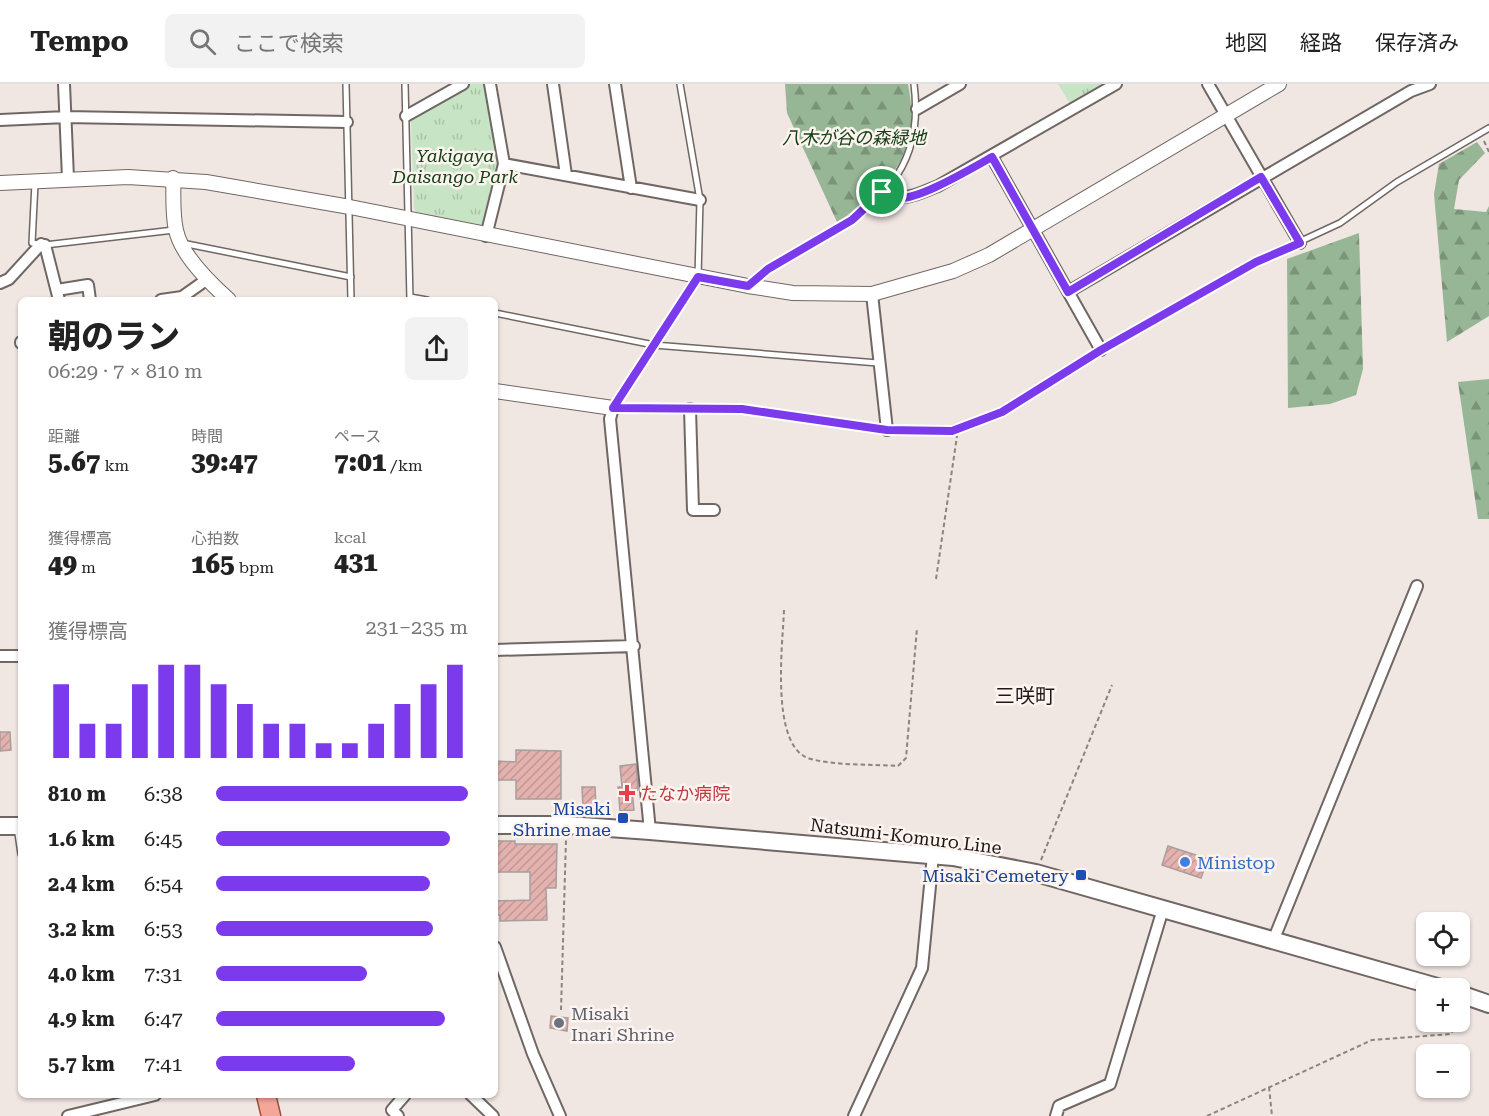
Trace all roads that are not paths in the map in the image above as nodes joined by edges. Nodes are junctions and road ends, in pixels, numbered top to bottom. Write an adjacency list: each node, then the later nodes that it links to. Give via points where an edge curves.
1 (64, 84): 18 (street)
2 (346, 84): 20 (lane)
3 (405, 84): 16 (lane)
4 (463, 84): 16 (street)
5 (490, 84): 23 (street)
6 (553, 84): 24 (street)
7 (615, 84): 30 (street)
8 (680, 84): 32 (lane)
9 (914, 84): 15 (lane)
10 (960, 84): 15 (street)
11 (1116, 84): 22 (street)
12 (1208, 84): 17 (street)
13 (1279, 84): 17 (street)
14 (1430, 84): 25 (street, via 1411,91)
15 (917, 109): 31 (lane, via 910,153 902,170)
16 (406, 116): 34 (lane)
17 (1226, 116): 25 (street); 35 (street)
18 (66, 117): 19 (street); 20 (street); 26 (street)
19 (0, 120)
20 (347, 122): 33 (lane)
21 (1489, 128): 38 (lane, via 1397,182 1340,223)
22 (992, 157): 31 (street, via 906,198); 35 (street)
23 (504, 164): 24 (street); 37 (street)
24 (566, 175): 30 (street)
25 (1261, 177): 38 (street); 45 (street)
26 (69, 178): 27 (street); 28 (street)
27 (172, 178): 33 (street); 36 (street)
28 (35, 181): 29 (street); 39 (lane, via 32,243)
29 (0, 183)
30 (631, 188): 32 (street)
31 (882, 192): 44 (lane, via 852,220 768,269)
32 (700, 200): 41 (lane)
33 (350, 207): 34 (street); 40 (lane)
34 (408, 219): 37 (street); 52 (lane)
35 (1032, 229): 45 (street); 46 (street, via 953,271)
36 (178, 236): 39 (lane); 40 (lane); 42 (street)
37 (486, 236): 41 (street)
38 (1300, 243): 55 (lane, via 1256,262)
39 (43, 244): 43 (street, via 9,279); 47 (street)
40 (351, 277): 51 (lane)
41 (698, 277): 44 (street); 54 (lane)
42 (206, 280): 49 (street); 50 (street)
43 (0, 283)
44 (748, 286): 46 (street, via 793,293)
45 (1068, 292): 55 (street)
46 (872, 294): 56 (street)
47 (58, 295): 48 (street, via 88,285)
48 (90, 297)
49 (182, 297)
50 (225, 297)
51 (351, 297)
52 (410, 297)
53 (498, 315): 54 (lane)
54 (654, 345): 56 (lane); 58 (lane)
55 (1101, 350): 60 (lane, via 1002,412 958,429)
56 (878, 363): 60 (street)
57 (498, 391): 58 (street)
58 (613, 408): 59 (lane); 63 (street, via 610,419)
59 (690, 409): 60 (lane, via 742,409); 61 (street, via 693,510)
60 (887, 430)
61 (714, 510)
62 (1417, 586): 73 (street)
63 (633, 646): 64 (street); 69 (street)
64 (498, 650)
65 (0, 656): 66 (street)
66 (18, 656)
67 (498, 825): 69 (main road, Natsumi-Komuro Line)
68 (13, 826): 70 (lane)
69 (650, 831): 71 (main road, Natsumi-Komuro Line)
70 (18, 844)
71 (933, 855): 72 (main road, Natsumi-Komuro Line, via 1036,873); 87 (street, via 922,968)
72 (1163, 909): 73 (main road, Natsumi-Komuro Line); 88 (street, via 1110,1084 1059,1106)
73 (1274, 941): 75 (main road, Natsumi-Komuro Line)
74 (498, 955): 86 (street)
75 (1416, 981)
76 (1470, 997): 77 (main road)
77 (1489, 1004)
78 (143, 1098): 82 (street)
79 (267, 1098): 83 (main road)
80 (402, 1098): 84 (street, via 392,1110)
81 (474, 1098): 85 (street)
82 (68, 1116)
83 (271, 1116)
84 (398, 1116)
85 (493, 1116)
86 (560, 1116)
87 (854, 1116)
88 (1056, 1116)

